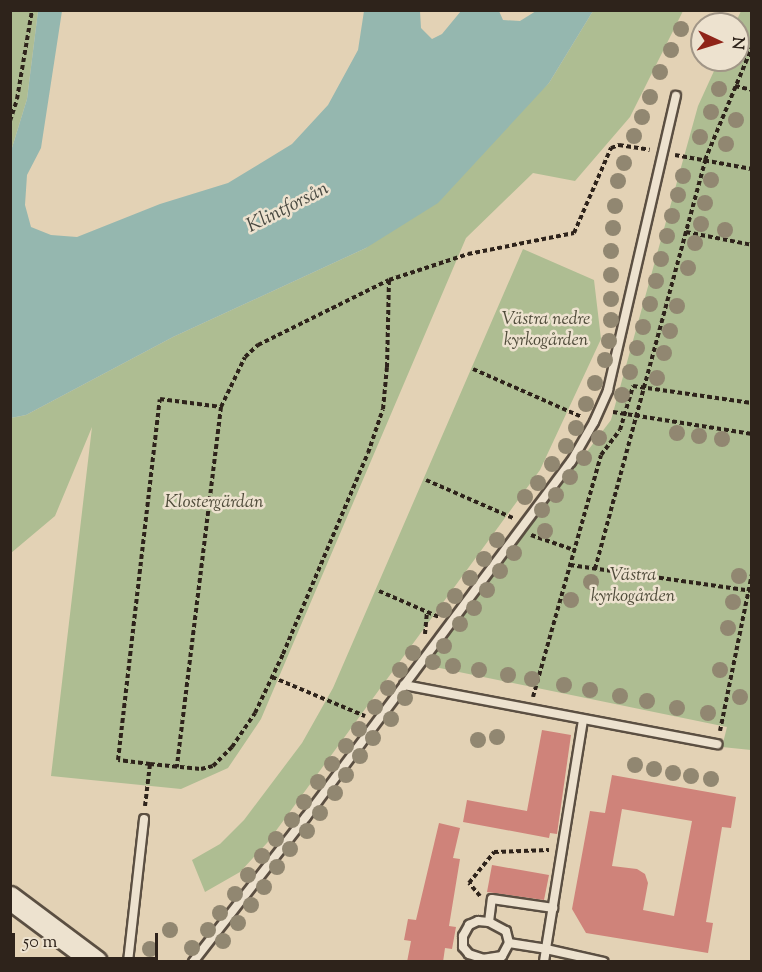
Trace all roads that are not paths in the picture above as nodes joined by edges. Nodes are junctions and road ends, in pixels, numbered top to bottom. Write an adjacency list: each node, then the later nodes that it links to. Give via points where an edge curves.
1 (676, 96): 2 (lane, via 601,410 571,462)
2 (404, 684): 3 (lane); 13 (lane)
3 (583, 720): 4 (lane); 7 (lane)
4 (717, 744)
5 (144, 819): 12 (lane)
6 (10, 898): 11 (street)
7 (553, 908): 8 (lane, via 492,899); 10 (lane)
8 (489, 922): 9 (lane, via 506,931); 9 (lane, via 469,925 463,936 463,947 469,954 493,960 502,956)
9 (509, 943): 10 (lane)
10 (546, 949): 14 (lane); 15 (lane)
11 (96, 962)
12 (128, 962)
13 (193, 962)
14 (544, 962)
15 (604, 962)

